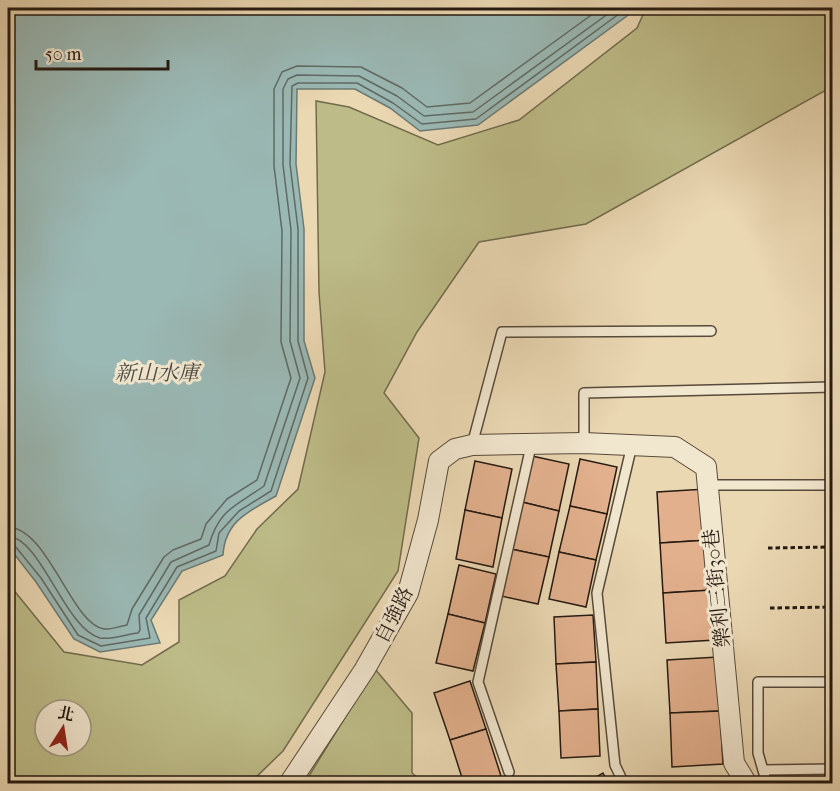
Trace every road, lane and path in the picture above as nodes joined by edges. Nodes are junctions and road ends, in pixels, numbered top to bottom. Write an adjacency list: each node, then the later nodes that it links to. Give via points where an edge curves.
1 (711, 331): 5 (lane, via 502,332)
2 (832, 387): 3 (lane, via 584,393)
3 (584, 443): 4 (street, 樂利三街30巷); 6 (street, 樂利三街30巷)
4 (633, 444): 7 (street, 樂利三街30巷, via 675,447 706,468); 18 (lane, via 597,592 615,765)
5 (472, 445): 6 (street, 樂利三街30巷); 17 (street, 自強路, via 455,449 440,461 408,593 365,669)
6 (531, 446): 16 (lane, via 478,681)
7 (708, 485): 8 (lane); 19 (street, 樂利三街30巷, via 734,763)
8 (832, 485)
9 (832, 547): 10 (path)
10 (768, 548)
11 (832, 607): 12 (path)
12 (770, 608)
13 (832, 682): 15 (lane, via 758,682 758,753)
14 (832, 768): 15 (lane)
15 (764, 770): 20 (lane)
16 (509, 772)
17 (289, 783)
18 (624, 783)
19 (747, 783)
20 (767, 783)

